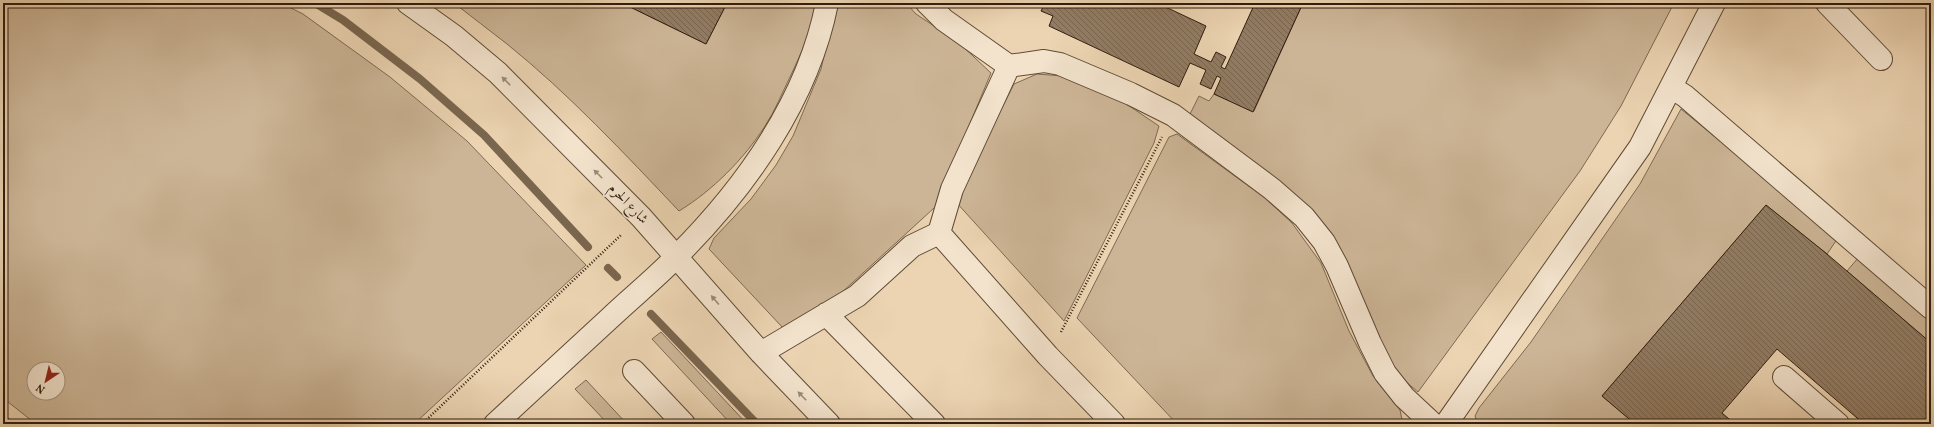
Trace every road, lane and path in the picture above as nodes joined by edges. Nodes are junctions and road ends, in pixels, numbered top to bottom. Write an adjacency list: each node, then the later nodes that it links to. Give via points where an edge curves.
1 (408, 3): 10 (street, شارع الحرم, one-way to 1, via 498,73 454,36)
2 (827, 3): 12 (street, via 812,61 790,106 760,156 726,202)
3 (927, 3): 7 (street, via 956,29)
4 (1714, 3): 8 (street)
5 (1826, 3): 6 (street)
6 (1880, 59)
7 (1009, 66): 9 (street, via 1044,61 1060,64); 11 (street, via 952,189)
8 (1671, 87): 13 (street); 26 (street, via 1640,146)
9 (1173, 115): 15 (path); 25 (street, via 1272,188 1304,217 1324,242 1337,266 1385,373 1404,397)
10 (641, 216): 12 (street, شارع الحرم); 19 (path)
11 (939, 234): 14 (street, via 912,246 857,296); 24 (street, via 1048,356)
12 (677, 256): 16 (street, شارع الحرم, one-way to 12); 20 (street)
13 (1931, 308)
14 (826, 314): 16 (street); 23 (street)
15 (1061, 332)
16 (760, 353): 22 (street, شارع الحرم, one-way to 16)
17 (634, 371): 21 (street)
18 (1784, 376): 27 (street)
19 (422, 424)
20 (495, 424)
21 (684, 424)
22 (829, 424)
23 (934, 424)
24 (1114, 424)
25 (1433, 424)
26 (1446, 424)
27 (1838, 424)

